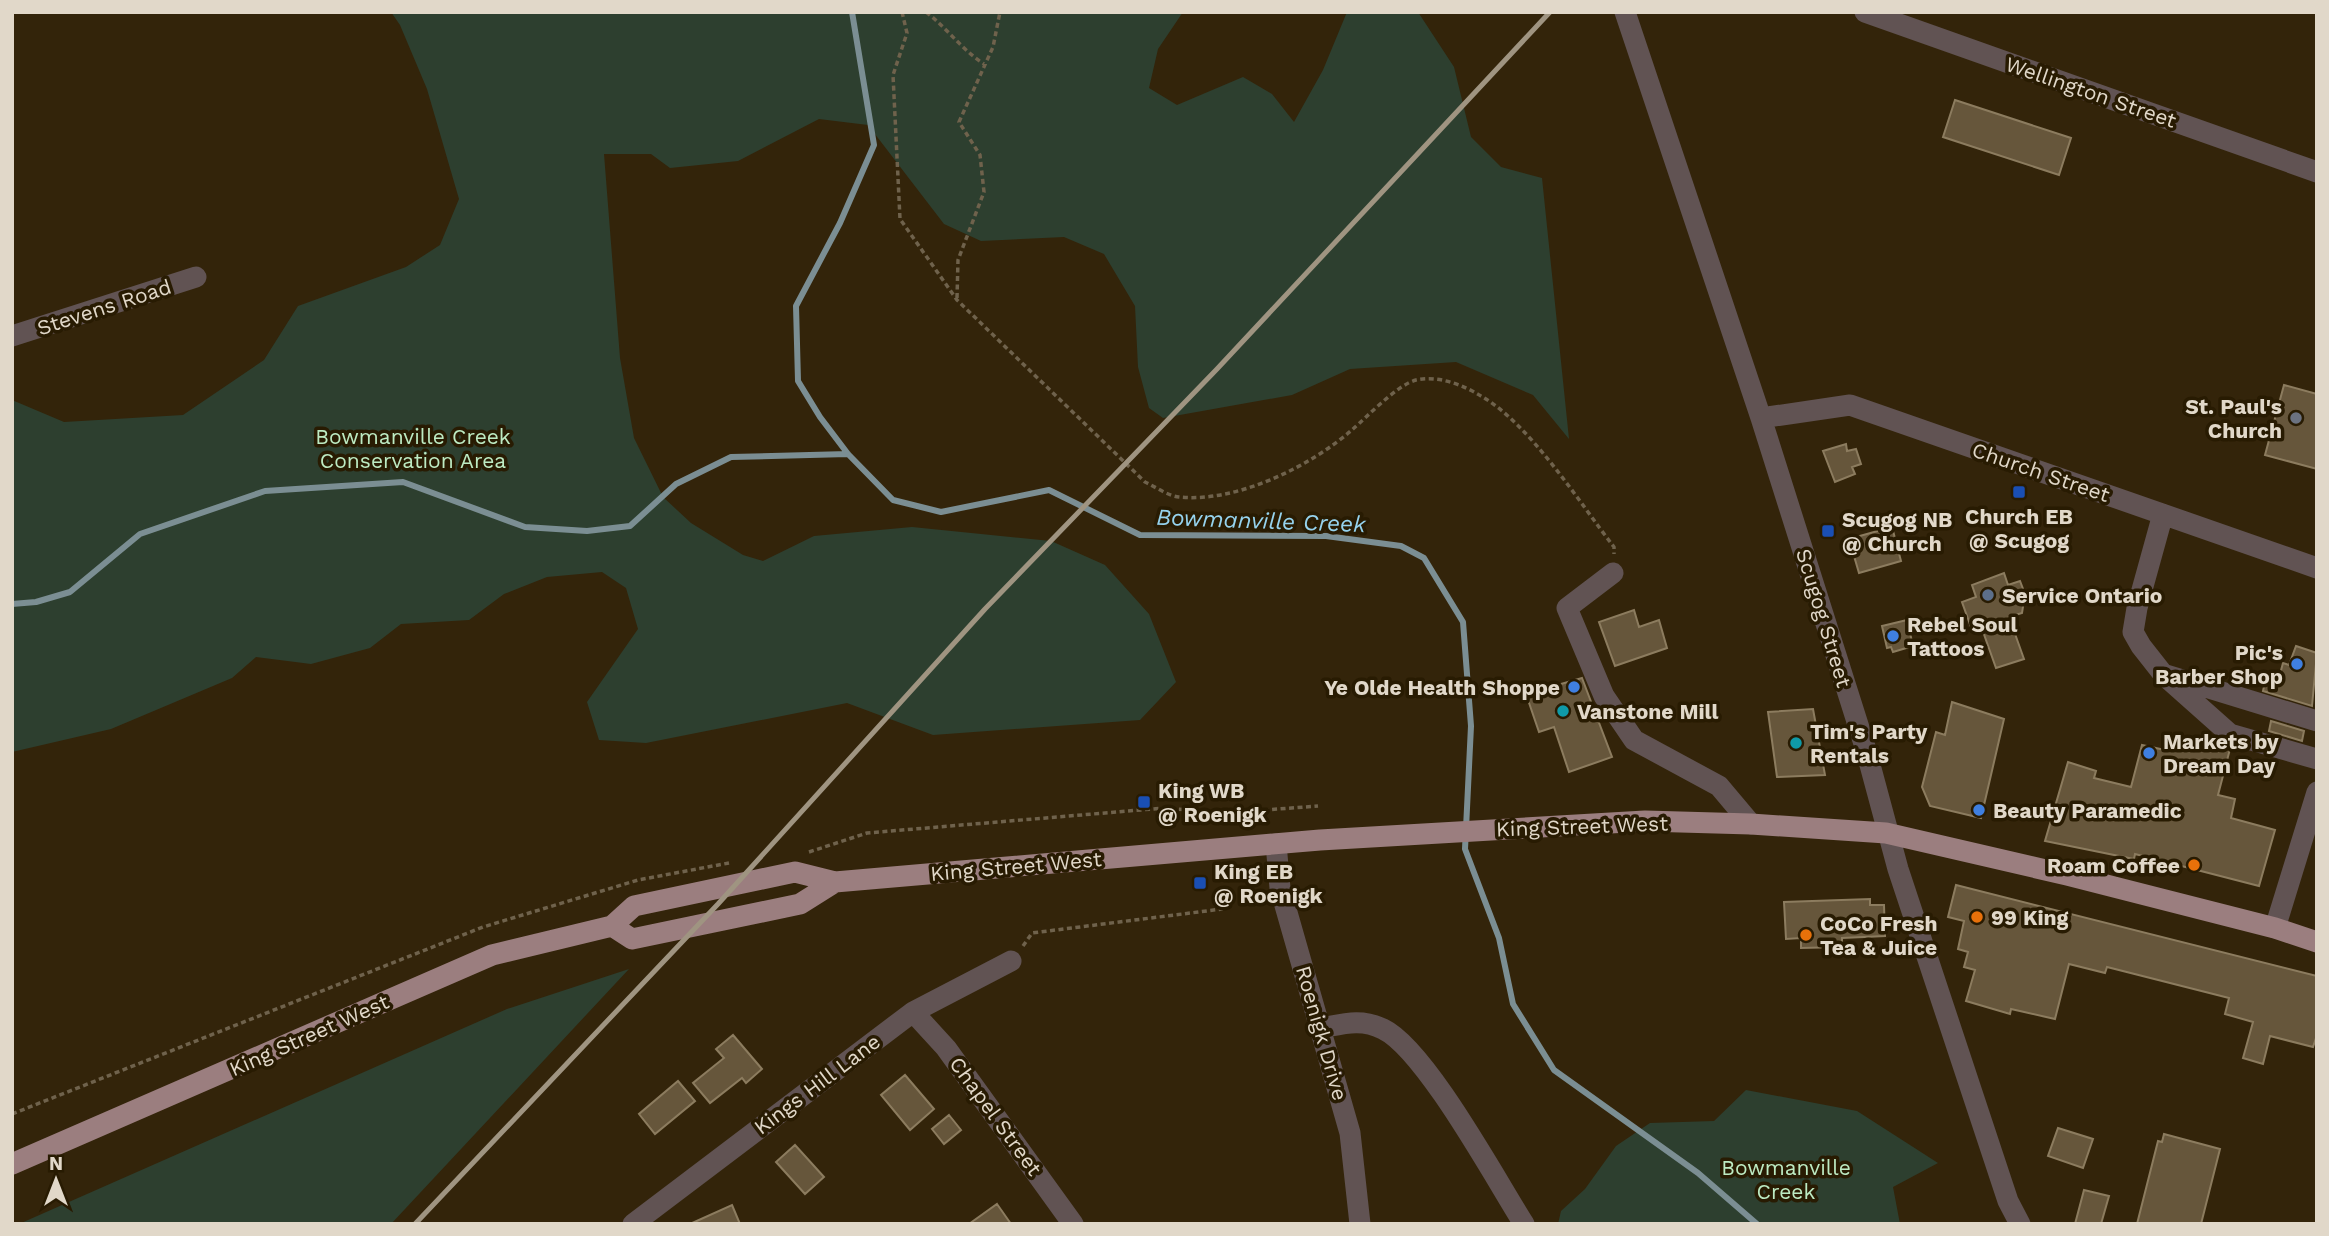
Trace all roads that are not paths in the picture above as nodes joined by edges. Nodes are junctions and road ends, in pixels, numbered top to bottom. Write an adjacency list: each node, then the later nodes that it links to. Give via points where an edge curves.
1 (1625, 12): 6 (street, Scugog Street)
2 (1864, 12): 3 (street, Wellington Street)
3 (2317, 172)
4 (196, 277): 5 (street, Stevens Road)
5 (12, 336)
6 (1761, 418): 7 (street, Church Street, via 1850,405); 15 (street, Scugog Street, via 1866,750)
7 (2163, 514): 8 (street, Church Street); 10 (street, via 2133,632)
8 (2317, 568)
9 (1612, 573): 14 (street, via 1567,608 1604,696 1634,740 1719,786)
10 (2163, 674): 11 (street); 12 (street, via 2230,734)
11 (2317, 721)
12 (2317, 760)
13 (2317, 792): 19 (street)
14 (1751, 824): 15 (main road, King Street West); 16 (main road, King Street West, via 1645,821)
15 (1886, 832): 19 (main road, King Street West); 29 (street, Scugog Street, via 2008,1201)
16 (1276, 844): 17 (main road, King Street West); 23 (street, Roenigk Drive, via 1280,888)
17 (835, 882): 18 (main road, King Street West, via 795,872 634,906); 18 (main road, King Street West, via 800,904 632,939)
18 (612, 926): 24 (main road, King Street West, via 492,955)
19 (2275, 928): 20 (main road, King Street West)
20 (2317, 942)
21 (1011, 961): 22 (street, Kings Hill Lane)
22 (913, 1012): 25 (street, Kings Hill Lane); 26 (street, Chapel Street, via 946,1048)
23 (1321, 1028): 27 (street, Roenigk Drive, via 1350,1133); 28 (street, via 1359,1021 1384,1029 1405,1045 1427,1071)
24 (12, 1164)
25 (642, 1221)
26 (1073, 1224)
27 (1360, 1224)
28 (1524, 1224)
29 (2020, 1224)

